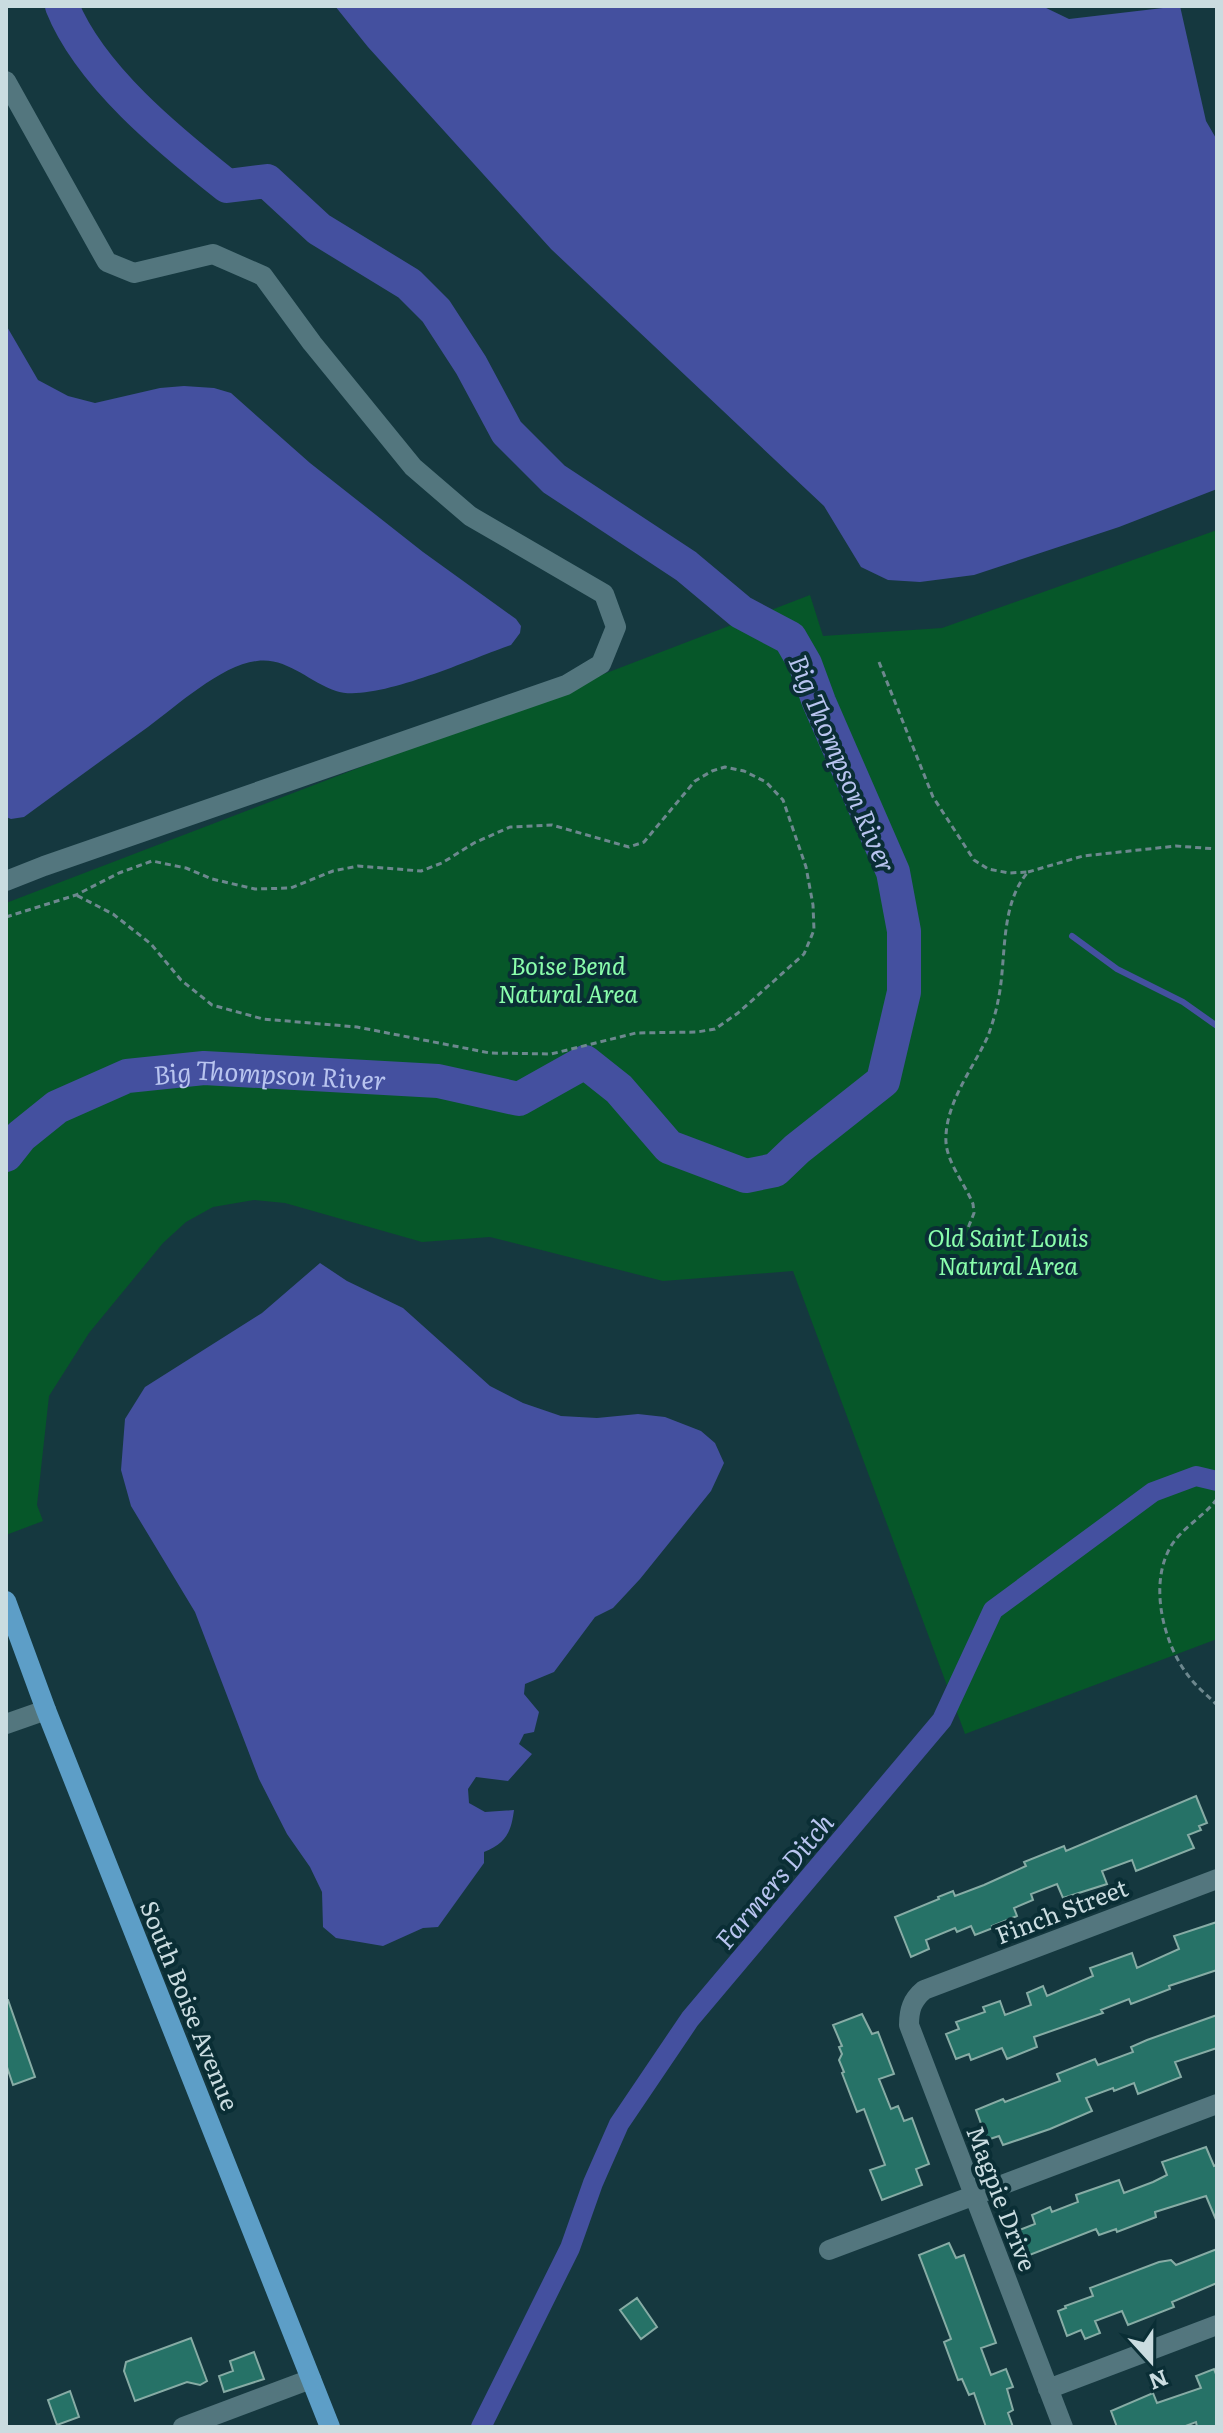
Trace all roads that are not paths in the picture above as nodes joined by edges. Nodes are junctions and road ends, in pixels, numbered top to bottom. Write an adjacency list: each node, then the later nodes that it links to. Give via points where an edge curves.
1 (6, 81): 2 (street, via 107,262 134,273 213,254 263,276 413,467 470,516 604,594 616,627 601,664 566,685)
2 (6, 881)
3 (6, 1601): 4 (main road, South Boise Avenue)
4 (46, 1710): 5 (street); 12 (main road, South Boise Avenue)
5 (6, 1724)
6 (1217, 1879): 7 (street, Finch Street)
7 (924, 1990): 9 (street, Magpie Drive, via 913,2002 909,2025)
8 (1217, 2104): 9 (street)
9 (974, 2195): 10 (street); 13 (street, Magpie Drive)
10 (829, 2250)
11 (1217, 2325): 13 (street)
12 (311, 2379): 14 (street); 15 (main road, South Boise Avenue)
13 (1048, 2389): 16 (street, Magpie Drive)
14 (183, 2427)
15 (330, 2427)
16 (1063, 2427)

